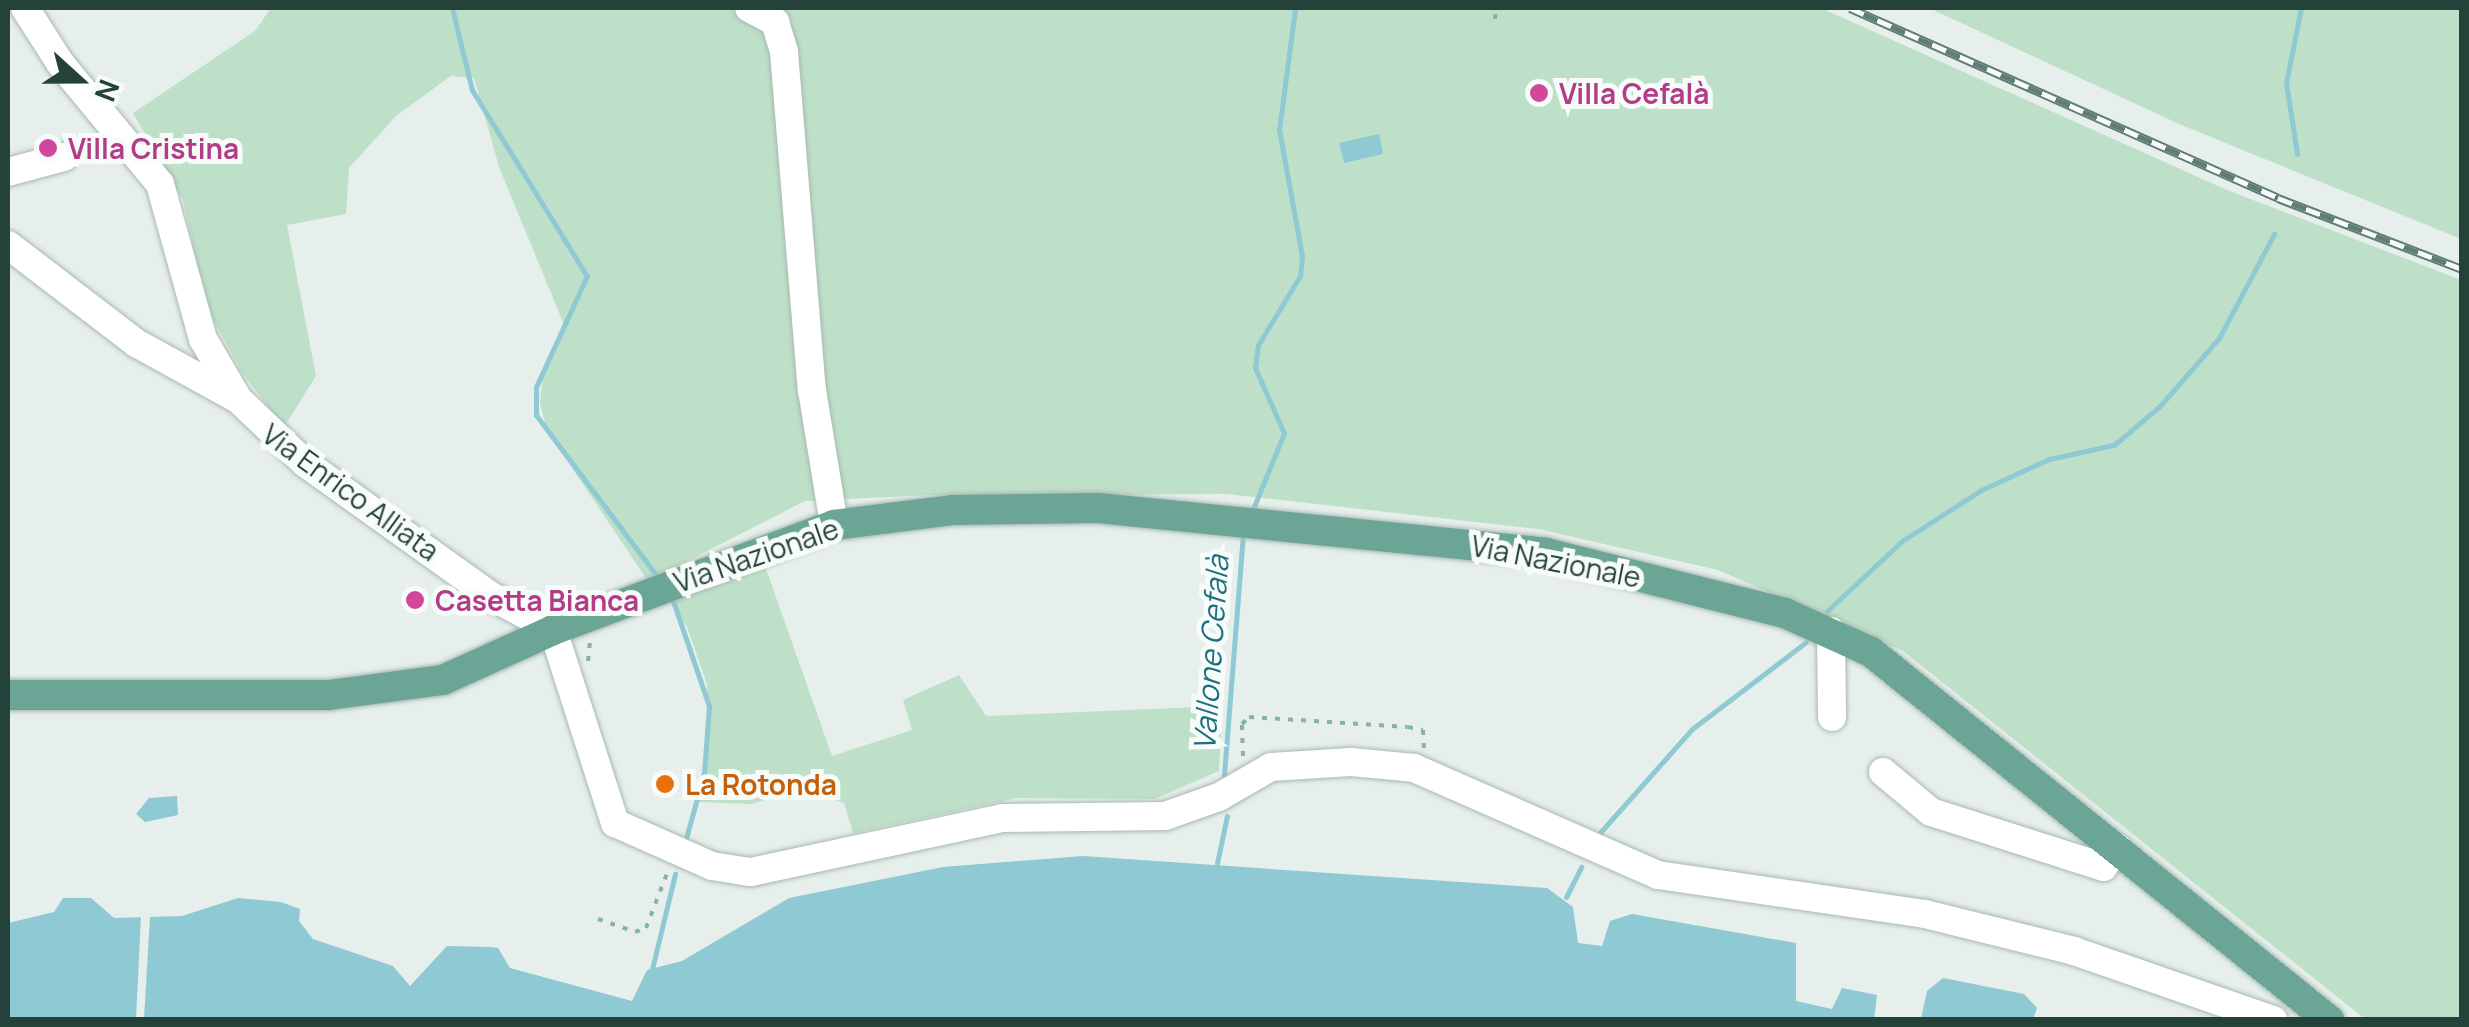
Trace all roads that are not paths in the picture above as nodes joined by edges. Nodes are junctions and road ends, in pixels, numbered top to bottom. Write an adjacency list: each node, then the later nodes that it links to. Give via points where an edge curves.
1 (25, 8): 6 (street, via 60,63 160,184 203,338)
2 (749, 8): 7 (street, via 775,22 784,52 812,390)
3 (64, 157): 4 (street)
4 (8, 172)
5 (8, 245): 6 (street, Via Enrico Alliata, via 136,343)
6 (238, 398): 8 (street, Via Enrico Alliata, via 305,463 491,596)
7 (834, 524): 8 (main road, Via Nazionale); 9 (main road, Via Nazionale, via 952,510 1098,508 1463,542 1546,553 1785,613)
8 (568, 624): 10 (main road, Via Nazionale, via 460,675 424,683 312,695); 14 (street, via 607,810 626,831 712,866 751,872 1003,818 1165,816 1219,797 1271,767 1351,762 1414,768 1658,875 1925,914 2074,951)
9 (1830, 631): 11 (street); 13 (main road, Via Nazionale, via 1900,674)
10 (8, 695)
11 (1832, 717)
12 (1883, 772): 13 (street, via 1931,812 2103,866)
13 (2117, 848): 15 (main road, Via Nazionale)
14 (2272, 1020)
15 (2329, 1020)

